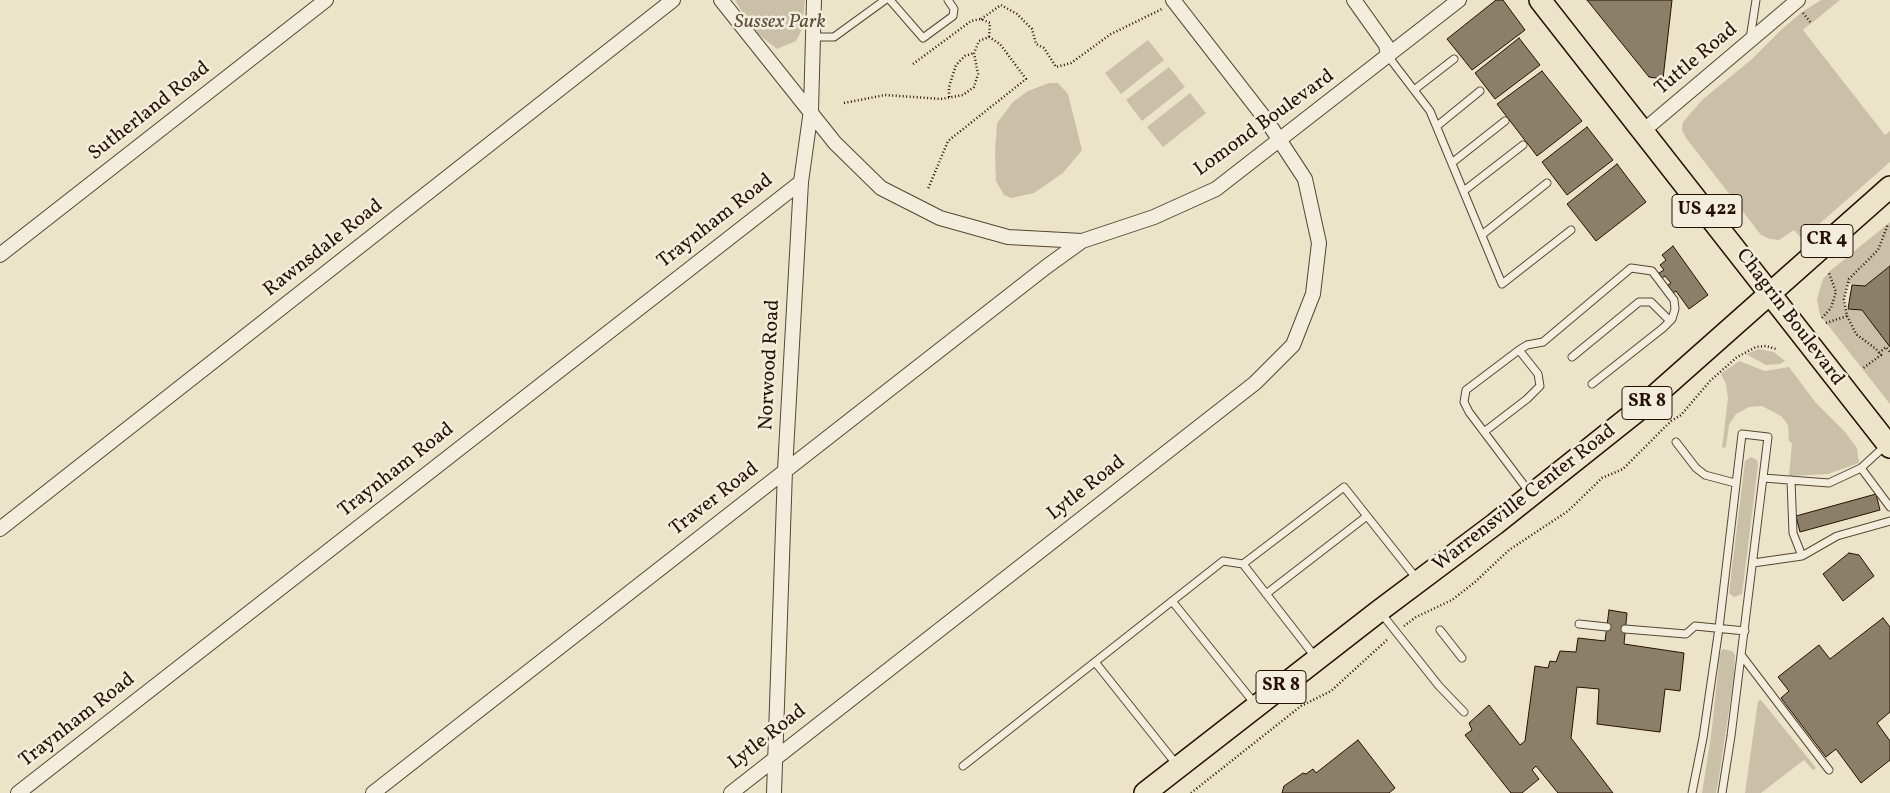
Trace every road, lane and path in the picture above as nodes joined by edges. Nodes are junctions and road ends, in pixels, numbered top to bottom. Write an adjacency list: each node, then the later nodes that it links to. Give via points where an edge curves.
1 (326, 0): 44 (street, Sutherland Road)
2 (674, 0): 70 (street, Rawnsdale Road)
3 (721, 0): 28 (street, Lomond Boulevard)
4 (814, 0): 17 (street, Norwood Road)
5 (885, 0): 17 (lane, via 834,37)
6 (890, 0): 7 (lane, via 923,38 953,16 954,9)
7 (948, 0)
8 (1173, 0): 32 (street, Lytle Road)
9 (1354, 0): 21 (street, via 1386,45)
10 (1460, 0): 21 (street, Lomond Boulevard)
11 (1540, 0): 31 (main road, Chagrin Boulevard / US 422)
12 (1756, 0): 19 (lane)
13 (1800, 6): 16 (path); 19 (street, Tuttle Road)
14 (1162, 9): 15 (path, via 1111,34 1071,63 1056,67 1044,48 1036,44 1032,29 1017,14 1000,5)
15 (981, 19): 18 (path, via 990,23); 23 (path, via 971,21)
16 (1811, 23)
17 (813, 37): 28 (street, Norwood Road)
18 (989, 37): 20 (path, via 979,41); 38 (path, via 1000,44 1026,79 948,141)
19 (1750, 42): 31 (street, Tuttle Road)
20 (974, 53): 26 (path, via 956,65); 26 (path, via 978,74 974,87 963,95)
21 (1388, 56): 24 (lane); 32 (street, Lomond Boulevard)
22 (1454, 59): 24 (lane)
23 (913, 64)
24 (1414, 90): 30 (lane)
25 (1480, 91): 30 (lane)
26 (949, 97): 27 (path, via 885,95)
27 (844, 103)
28 (810, 113): 35 (street, Norwood Road); 43 (street, Lomond Boulevard, via 835,143 882,188 940,218 1008,237)
29 (1505, 121): 34 (lane)
30 (1437, 126): 34 (lane)
31 (1643, 131): 46 (main road, Chagrin Boulevard / US 422)
32 (1281, 140): 43 (street, Lomond Boulevard, via 1216,189 1154,217); 92 (street, Lytle Road, via 1305,179 1319,243 1313,294 1293,345 1255,383)
33 (1523, 145): 39 (lane)
34 (1453, 162): 39 (lane)
35 (801, 182): 62 (street, Norwood Road); 96 (street, Traynham Road)
36 (1547, 183): 42 (lane)
37 (1890, 187): 46 (main road, Warrensville Center Road / CR 4)
38 (928, 189)
39 (1465, 190): 42 (lane)
40 (1888, 224): 47 (path, via 1878,250 1849,279 1844,299)
41 (1570, 230): 42 (lane, via 1502,284)
42 (1483, 234)
43 (1082, 241): 62 (street, Traver Road)
44 (0, 255)
45 (1829, 273): 48 (path, via 1836,292 1831,308)
46 (1770, 292): 60 (main road, Chagrin Boulevard / US 422); 66 (main road, Warrensville Center Road / SR 8, via 1642,407)
47 (1847, 316): 50 (path); 54 (path, via 1856,334)
48 (1822, 318)
49 (1670, 321): 52 (lane, via 1675,309 1674,300 1652,271 1631,268 1543,342); 55 (lane, via 1651,302 1639,302); 57 (lane)
50 (1826, 323)
51 (1776, 349): 78 (path, via 1756,347 1737,357 1622,469 1602,478 1568,511 1509,550 1452,600)
52 (1519, 350): 58 (lane, via 1466,390 1464,402); 58 (lane, via 1538,374 1540,386)
53 (1890, 352): 54 (path, via 1886,347)
54 (1879, 353): 56 (path, via 1881,355)
55 (1572, 358)
56 (1862, 369)
57 (1592, 384)
58 (1484, 432): 66 (lane)
59 (1676, 442): 65 (lane, via 1705,475)
60 (1889, 446): 61 (lane)
61 (1861, 468): 64 (lane, via 1829,483); 67 (lane)
62 (785, 470): 92 (street, Norwood Road); 97 (street, Traver Road)
63 (1763, 478): 64 (lane); 65 (lane, via 1768,437 1742,434); 72 (lane)
64 (1791, 480): 71 (lane, via 1793,533)
65 (1736, 483): 81 (lane)
66 (1531, 495): 74 (main road, Warrensville Center Road / SR 8)
67 (1890, 507)
68 (1366, 516): 73 (lane, via 1344,487); 74 (lane); 75 (lane)
69 (1890, 521): 71 (lane, via 1837,536)
70 (0, 529)
71 (1802, 556): 72 (lane)
72 (1753, 563): 84 (lane)
73 (1243, 564): 75 (lane); 76 (lane, via 1223,561)
74 (1418, 581): 77 (main road, Warrensville Center Road / SR 8)
75 (1266, 594): 88 (lane)
76 (1172, 601): 89 (lane); 90 (lane)
77 (1379, 611): 88 (main road, Warrensville Center Road / SR 8); 91 (lane)
78 (1409, 621)
79 (1579, 624): 80 (lane)
80 (1607, 627)
81 (1719, 628): 82 (lane, via 1695,626 1686,634); 84 (lane); 102 (lane)
82 (1625, 629)
83 (1440, 630): 87 (lane)
84 (1745, 631): 86 (lane)
85 (1384, 642): 101 (path, via 1336,687 1300,706)
86 (1742, 656): 95 (lane); 103 (lane)
87 (1462, 658)
88 (1317, 659): 90 (main road, Warrensville Center Road / SR 8)
89 (1095, 662): 93 (lane); 94 (lane)
90 (1257, 706): 94 (main road, Warrensville Center Road / SR 8)
91 (1464, 712)
92 (777, 757): 98 (street, Lytle Road); 99 (street, Norwood Road)
93 (963, 766)
94 (1178, 767): 100 (main road, Warrensville Center Road / SR 8)
95 (1829, 770)
96 (18, 793)
97 (373, 793)
98 (731, 793)
99 (774, 793)
100 (1145, 793)
101 (1191, 793)
102 (1692, 793)
103 (1722, 793)

